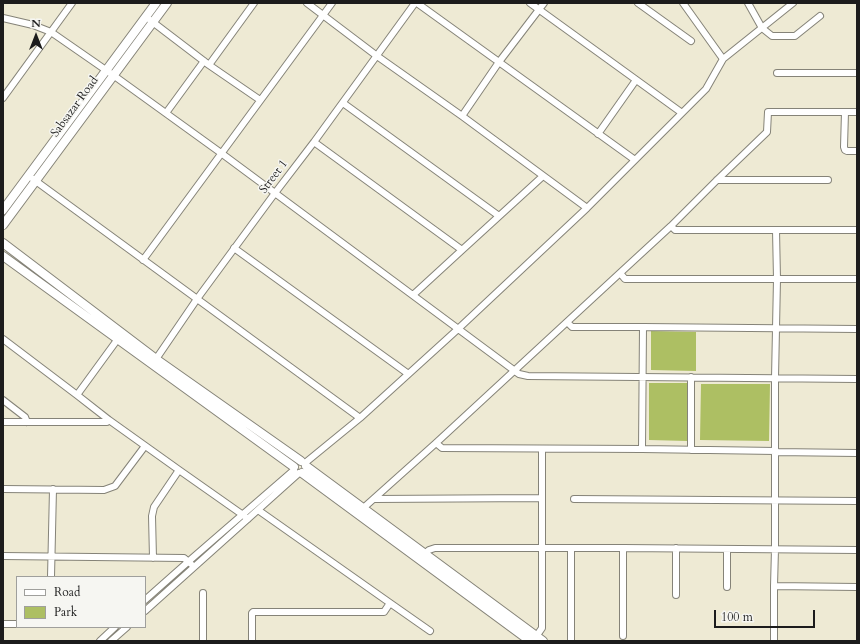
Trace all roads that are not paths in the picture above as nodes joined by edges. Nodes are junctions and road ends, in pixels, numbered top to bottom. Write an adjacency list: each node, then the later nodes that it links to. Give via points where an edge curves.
1 (72, 3): 21 (street)
2 (156, 3): 17 (street)
3 (167, 3): 19 (street, Sabsazar Road)
4 (254, 3): 26 (street)
5 (307, 3): 15 (street)
6 (332, 3): 15 (street)
7 (416, 3): 23 (street, Street 1); 25 (street)
8 (530, 3): 14 (street)
9 (544, 3): 14 (street)
10 (638, 3): 22 (street)
11 (683, 3): 24 (street)
12 (748, 3): 20 (street)
13 (793, 3): 20 (street)
14 (539, 10): 25 (street); 30 (street)
15 (323, 15): 23 (street); 32 (street)
16 (820, 16): 20 (street, via 795,36 772,36)
17 (145, 17): 19 (street); 27 (street)
18 (3, 18): 21 (street)
19 (153, 21): 26 (street); 27 (street, Sabsazar Road)
20 (762, 28): 24 (street)
21 (52, 32): 27 (street); 31 (street)
22 (691, 41)
23 (377, 56): 33 (street, Street 1); 38 (street)
24 (723, 59): 37 (street, via 706,89)
25 (499, 62): 38 (street); 39 (street)
26 (207, 63): 32 (street); 36 (street)
27 (110, 73): 36 (street); 44 (street); 48 (street, Sabsazar Road)
28 (777, 73): 29 (street)
29 (857, 73)
30 (636, 80): 37 (street); 39 (street)
31 (3, 98)
32 (260, 100): 42 (street)
33 (342, 103): 40 (street, Street 1); 52 (street)
34 (845, 112): 35 (street); 41 (street, via 844,147 847,151); 46 (street, via 768,112 767,132)
35 (857, 112)
36 (166, 113): 42 (street)
37 (682, 113): 43 (street)
38 (462, 116): 45 (street)
39 (598, 134): 43 (street)
40 (314, 142): 49 (street, Street 1); 59 (street)
41 (857, 151)
42 (221, 153): 49 (street); 61 (street)
43 (635, 160): 50 (street)
44 (28, 175): 48 (street); 51 (street)
45 (543, 176): 50 (street); 52 (street)
46 (717, 180): 47 (street); 54 (street)
47 (828, 180)
48 (36, 181): 53 (street, Sabsazar Road); 61 (street)
49 (275, 193): 58 (street, Street 1); 65 (street)
50 (587, 208): 70 (street)
51 (3, 210)
52 (499, 216): 59 (street)
53 (3, 225)
54 (671, 226): 55 (street, via 675,230); 62 (street)
55 (776, 230): 56 (street); 63 (street)
56 (857, 230)
57 (3, 243): 72 (street)
58 (234, 248): 66 (street, Street 1); 76 (street)
59 (462, 250): 65 (street)
60 (3, 256): 72 (street)
61 (143, 260): 66 (street)
62 (620, 273): 63 (street, via 625,279); 67 (street)
63 (777, 279): 64 (street); 69 (street)
64 (857, 279)
65 (413, 295): 70 (street)
66 (197, 299): 74 (street, Street 1); 83 (street)
67 (567, 322): 68 (street, via 572,327); 75 (street)
68 (643, 327): 69 (street); 77 (street)
69 (776, 328): 71 (street); 79 (street)
70 (458, 329): 75 (street); 76 (street)
71 (857, 329)
72 (120, 336): 74 (street); 81 (street)
73 (3, 339): 81 (street)
74 (154, 362): 94 (street)
75 (514, 370): 77 (street, via 528,376); 87 (street)
76 (407, 374): 83 (street)
77 (644, 377): 78 (street); 90 (street)
78 (690, 377): 79 (street); 91 (street)
79 (775, 378): 80 (street); 92 (street)
80 (857, 379)
81 (77, 395): 84 (street)
82 (3, 400): 86 (street, via 25,417)
83 (360, 418): 94 (street)
84 (109, 420): 86 (street); 88 (street)
85 (3, 422): 86 (street)
86 (26, 422)
87 (436, 443): 89 (street, via 442,448); 99 (street)
88 (145, 446): 95 (street); 97 (street, via 115,486 104,490)
89 (542, 449): 90 (street); 98 (street)
90 (642, 449): 91 (street)
91 (691, 450): 92 (street)
92 (776, 452): 93 (street); 101 (street)
93 (857, 453)
94 (300, 467): 103 (street); 104 (street); 105 (street)
95 (179, 470): 105 (street); 116 (street, via 154,507)
96 (3, 489): 97 (street)
97 (53, 489): 114 (street)
98 (541, 498): 99 (street); 106 (street)
99 (374, 499): 104 (street)
100 (574, 500): 101 (street)
101 (775, 500): 102 (street); 111 (street)
102 (857, 501)
103 (258, 510): 105 (street); 126 (street)
104 (360, 510): 115 (street)
105 (245, 517): 117 (street); 118 (street)
106 (542, 547): 107 (street); 115 (street, via 432,548); 134 (street, via 542,628)
107 (571, 548): 108 (street); 139 (street)
108 (624, 548): 109 (street); 133 (street)
109 (676, 548): 110 (street); 124 (street)
110 (727, 549): 111 (street); 121 (street)
111 (775, 549): 112 (street); 120 (street)
112 (857, 550)
113 (3, 556): 114 (street)
114 (52, 556): 116 (street); 119 (street)
115 (422, 556): 134 (street)
116 (153, 558): 117 (street, via 184,558)
117 (189, 561): 118 (street); 125 (street)
118 (194, 567): 127 (street)
119 (51, 576)
120 (774, 586): 122 (street); 140 (street)
121 (728, 587)
122 (857, 587)
123 (203, 593): 137 (street)
124 (676, 595)
125 (146, 599)
126 (390, 603): 132 (street); 138 (street, via 384,612 254,612)
127 (146, 610)
128 (3, 624): 129 (street)
129 (16, 624)
130 (114, 628): 135 (street)
131 (126, 628): 136 (street)
132 (430, 630)
133 (623, 636)
134 (536, 640)
135 (100, 641)
136 (111, 641)
137 (204, 641)
138 (252, 641)
139 (571, 641)
140 (774, 641)

